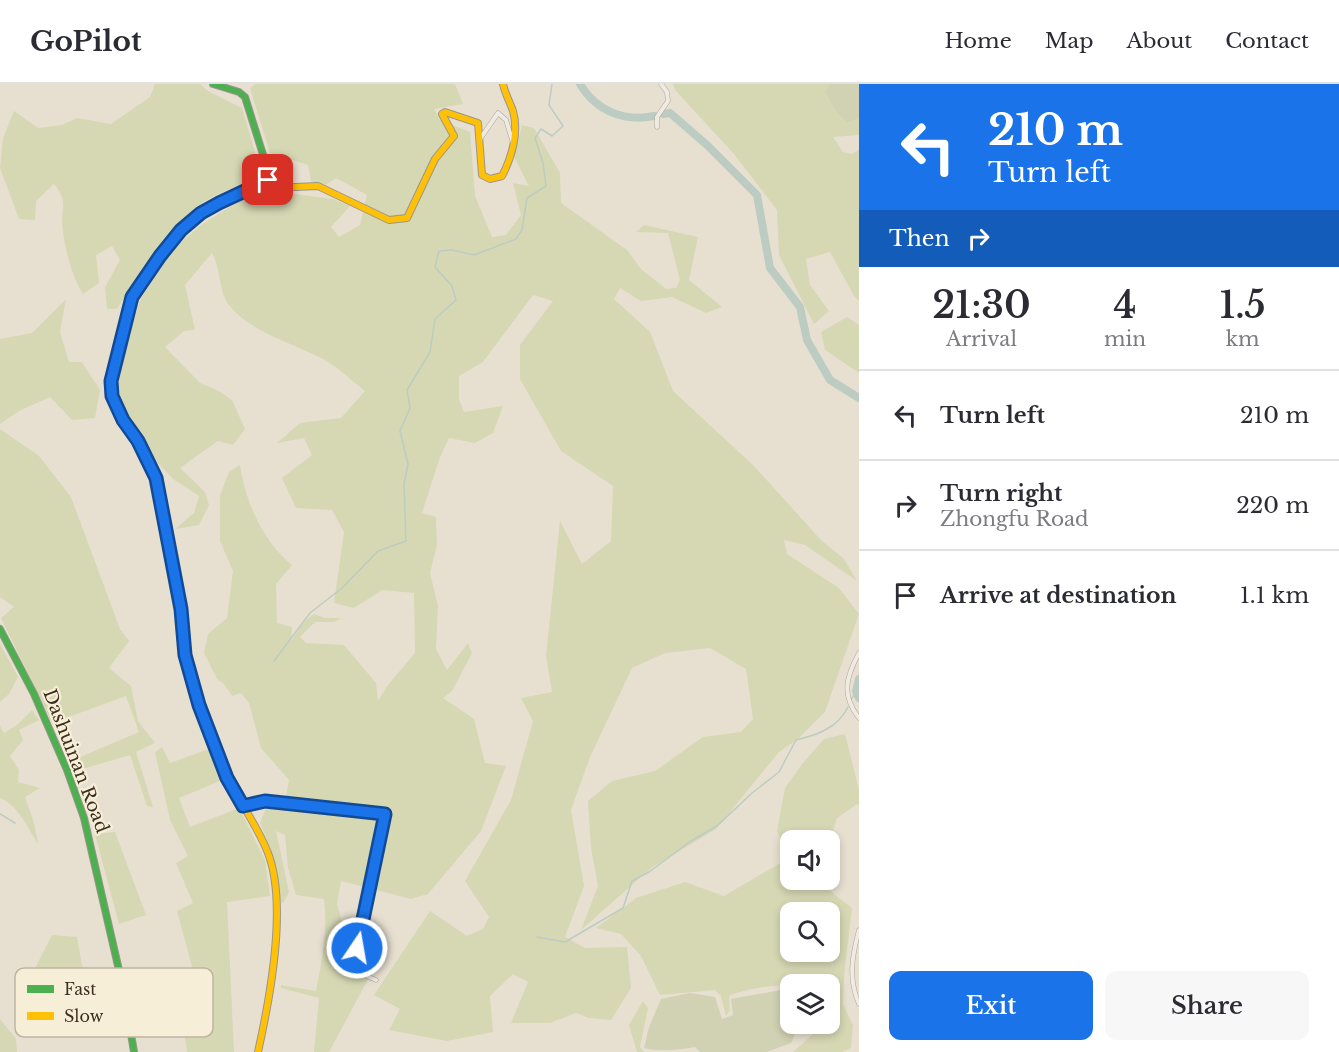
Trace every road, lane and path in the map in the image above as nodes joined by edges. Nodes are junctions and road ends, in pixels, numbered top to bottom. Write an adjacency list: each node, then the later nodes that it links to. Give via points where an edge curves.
1 (213, 84): 7 (street, via 245,97 269,171)
2 (503, 84): 6 (street, via 514,114)
3 (661, 84): 4 (street, via 668,101 657,117)
4 (657, 127)
5 (480, 140): 6 (street, via 498,113 506,120); 6 (street, via 482,175 490,179 502,176 506,170); 7 (street, via 478,123 442,114 454,136 435,159 407,218 389,220 318,186 273,188)
6 (513, 144)
7 (264, 183): 11 (street, via 201,213 160,256 132,297 111,381 112,396 123,420 156,478 181,609 185,655 227,778)
8 (0, 629): 13 (street, Dashuinan Road, via 51,731 87,826)
9 (859, 652): 10 (street, via 847,691)
10 (859, 718)
11 (243, 806): 14 (street, via 265,801 385,814 353,970); 18 (street, via 268,852 274,875 273,966)
12 (859, 930): 15 (street, via 851,972)
13 (119, 968)
14 (376, 980)
15 (859, 1004)
16 (132, 1037): 17 (street, Dashuinan Road)
17 (134, 1052)
18 (258, 1052)

